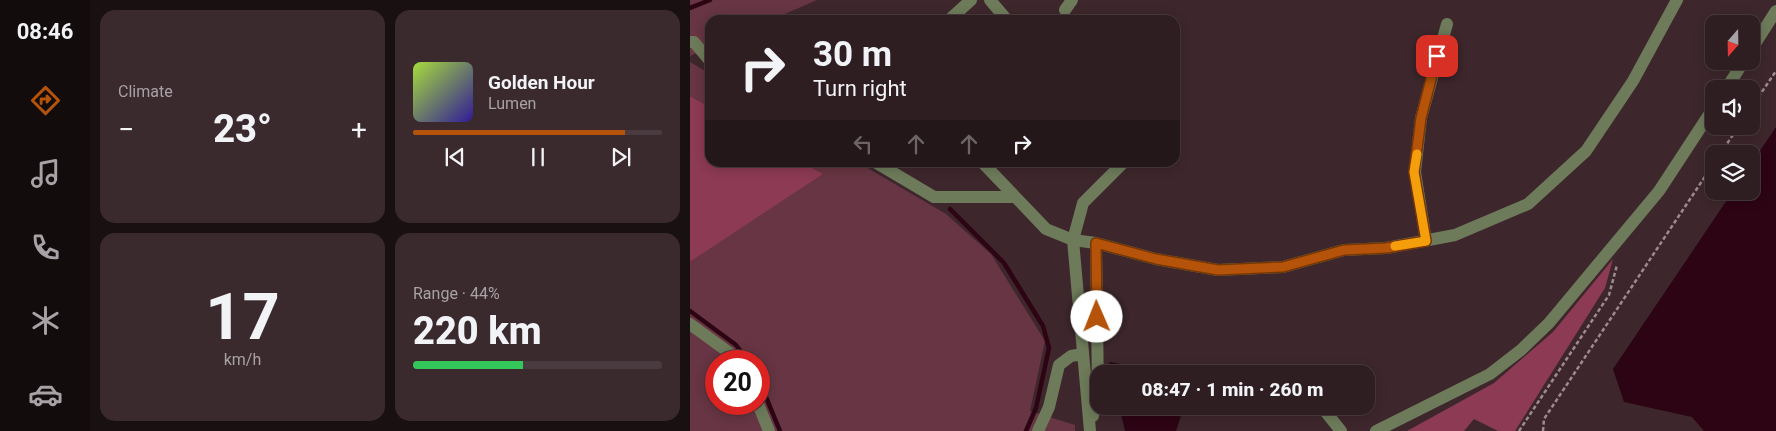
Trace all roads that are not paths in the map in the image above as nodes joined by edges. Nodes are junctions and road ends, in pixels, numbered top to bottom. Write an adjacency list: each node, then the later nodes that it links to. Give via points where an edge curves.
1 (971, 0): 5 (lane)
2 (990, 0): 6 (lane)
3 (1676, 0): 17 (lane, via 1633,80 1586,151 1528,204 1455,236)
4 (1776, 12): 8 (lane)
5 (954, 15)
6 (1003, 15)
7 (1447, 24): 17 (lane, via 1421,118 1414,172)
8 (1760, 36)
9 (690, 42): 10 (lane, via 694,42)
10 (705, 55)
11 (1705, 121): 28 (lane, via 1659,191 1549,323 1521,350 1490,374)
12 (883, 167): 15 (lane, via 934,197)
13 (987, 167): 15 (lane)
14 (1119, 167): 16 (lane, via 1083,203)
15 (1014, 197): 16 (lane, via 1046,229)
16 (1073, 240): 18 (lane); 21 (lane)
17 (1426, 241): 18 (lane, via 1386,248 1344,250 1283,267 1218,270 1156,259)
18 (1096, 243): 26 (lane, via 1098,392)
19 (690, 324): 20 (lane)
20 (726, 350)
21 (1083, 354): 25 (lane, via 1070,356 1059,364 1049,406); 26 (lane)
22 (763, 415): 24 (lane)
23 (1328, 415): 27 (lane)
24 (770, 431)
25 (1038, 431)
26 (1090, 431)
27 (1341, 431)
28 (1376, 431)

